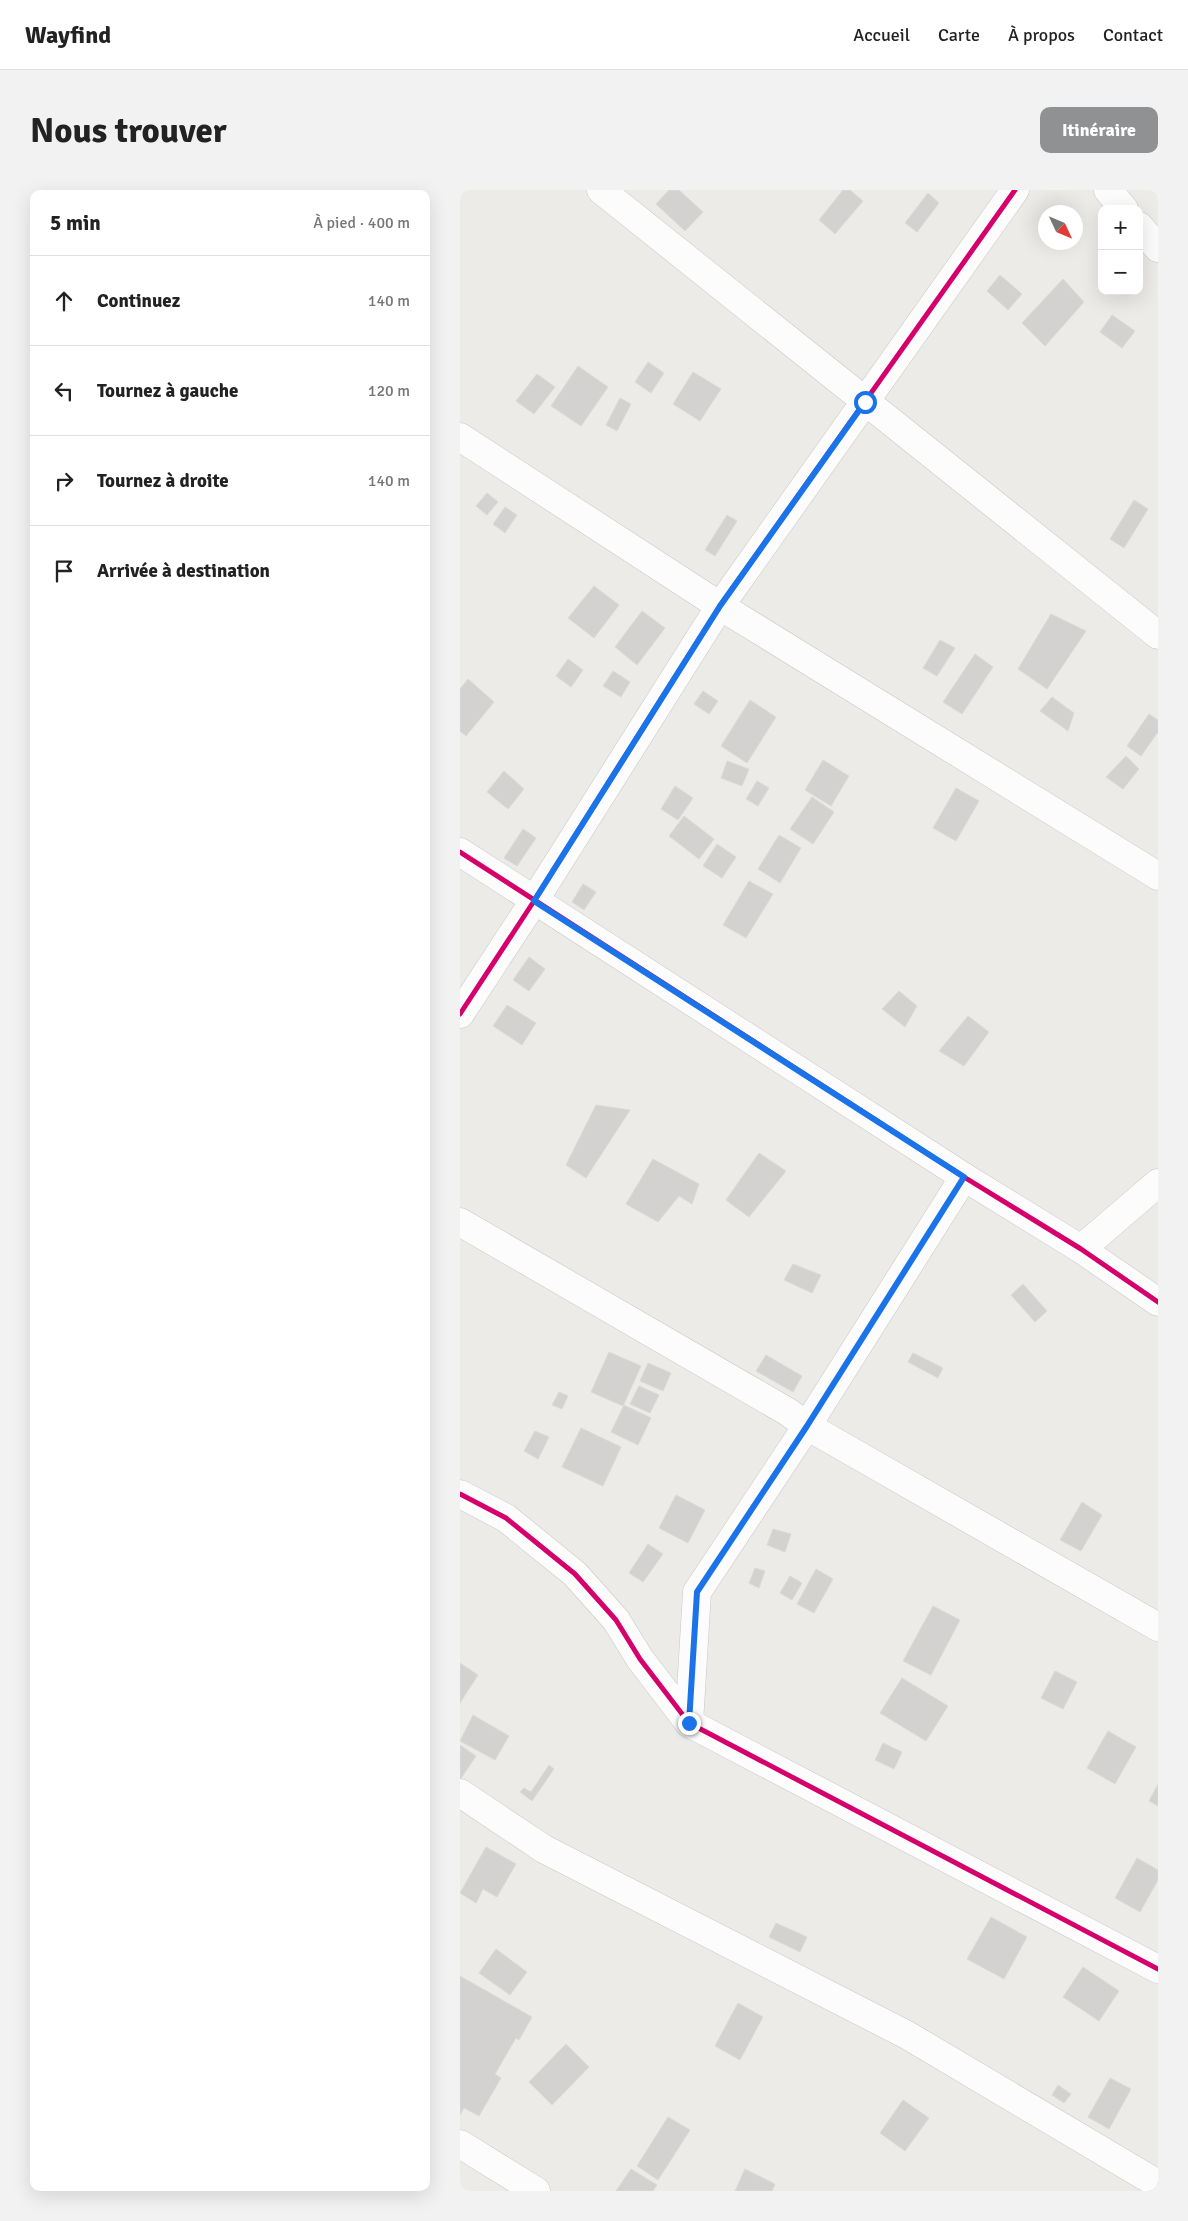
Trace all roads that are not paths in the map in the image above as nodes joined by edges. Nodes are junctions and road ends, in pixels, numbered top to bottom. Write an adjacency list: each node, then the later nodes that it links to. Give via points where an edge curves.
1 (601, 190): 7 (street)
2 (1015, 190): 7 (street)
3 (1108, 190): 4 (street)
4 (1121, 205)
5 (1143, 231): 6 (street)
6 (1158, 248)
7 (865, 402): 9 (street); 10 (street)
8 (460, 437): 9 (street)
9 (720, 606): 12 (street); 13 (street)
10 (1158, 635)
11 (460, 852): 13 (street)
12 (1158, 876)
13 (534, 901): 14 (street); 15 (street)
14 (460, 1014)
15 (964, 1177): 18 (street); 20 (street)
16 (1158, 1183): 18 (street)
17 (460, 1222): 20 (street)
18 (1081, 1249): 19 (street)
19 (1158, 1302)
20 (807, 1426): 22 (street); 23 (street, via 697,1592)
21 (460, 1494): 23 (street, via 506,1518 575,1574 616,1620)
22 (1158, 1628)
23 (689, 1723): 25 (street)
24 (460, 1792): 27 (street, via 544,1849 907,2035)
25 (1158, 1969)
26 (460, 2144): 28 (street)
27 (1158, 2184)
28 (536, 2191)

